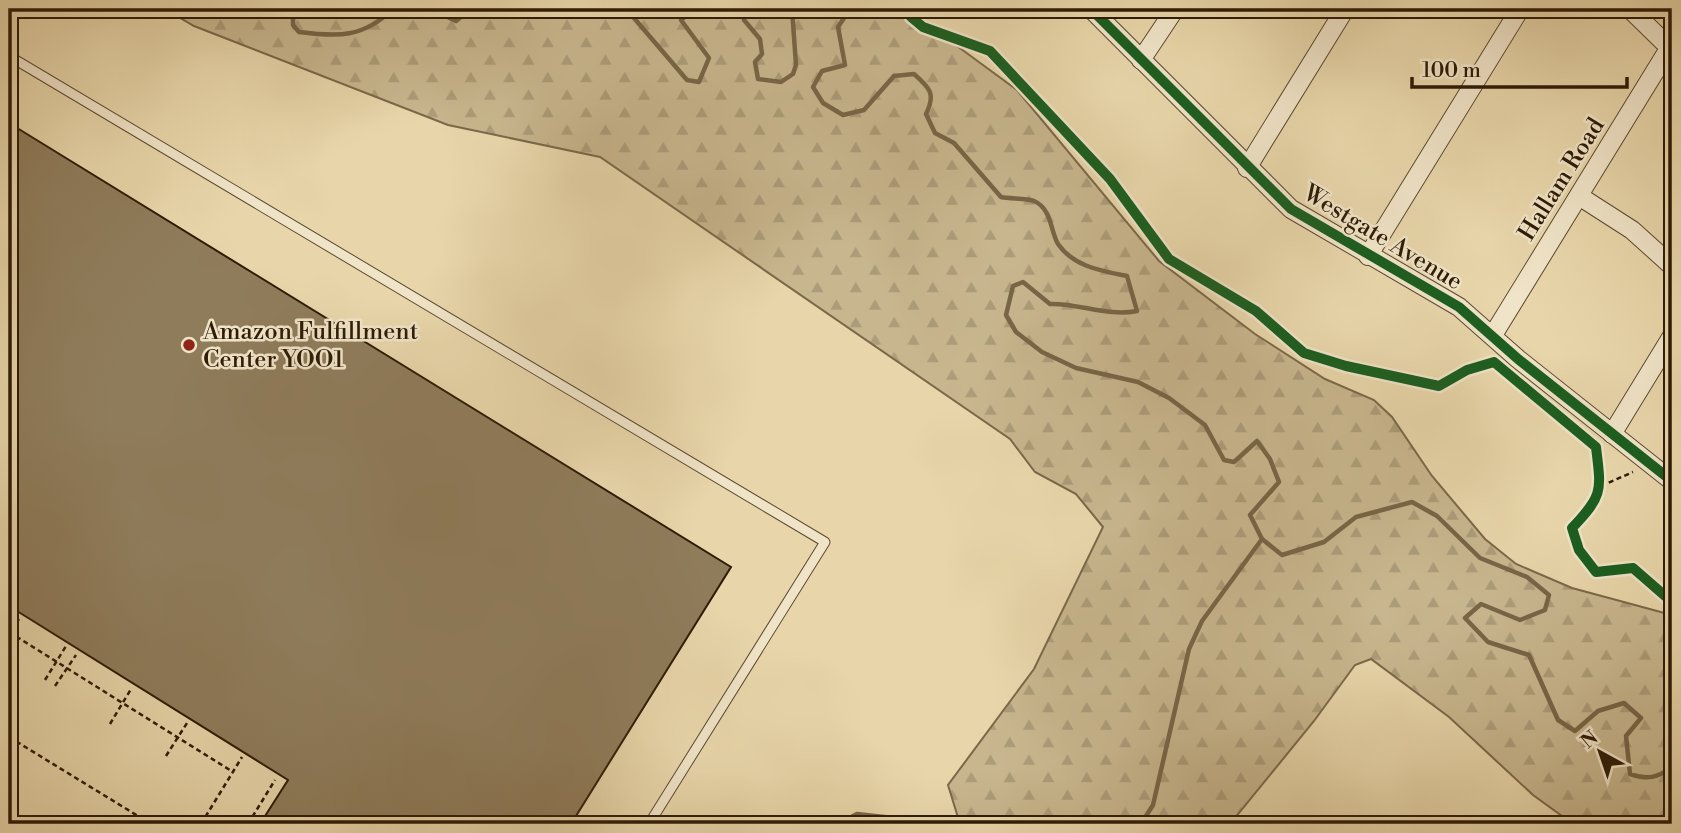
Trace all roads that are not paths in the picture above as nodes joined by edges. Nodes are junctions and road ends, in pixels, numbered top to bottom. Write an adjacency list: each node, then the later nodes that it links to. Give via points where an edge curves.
1 (1091, 9): 8 (street, Westgate Avenue)
2 (1175, 9): 8 (street)
3 (1345, 9): 9 (street)
4 (1520, 9): 11 (street)
5 (1630, 9): 6 (street)
6 (1671, 48): 10 (street, Hallam Road)
7 (9, 57): 17 (lane, via 825,542)
8 (1141, 60): 9 (street, Westgate Avenue)
9 (1247, 168): 11 (street, Westgate Avenue, via 1291,209)
10 (1579, 196): 12 (street, via 1632,230); 13 (street, Hallam Road)
11 (1368, 256): 13 (street, Westgate Avenue, via 1435,292)
12 (1672, 266)
13 (1493, 335): 15 (street, Westgate Avenue)
14 (1672, 336): 15 (street)
15 (1612, 434): 16 (street, Westgate Avenue)
16 (1672, 481)
17 (649, 824)

